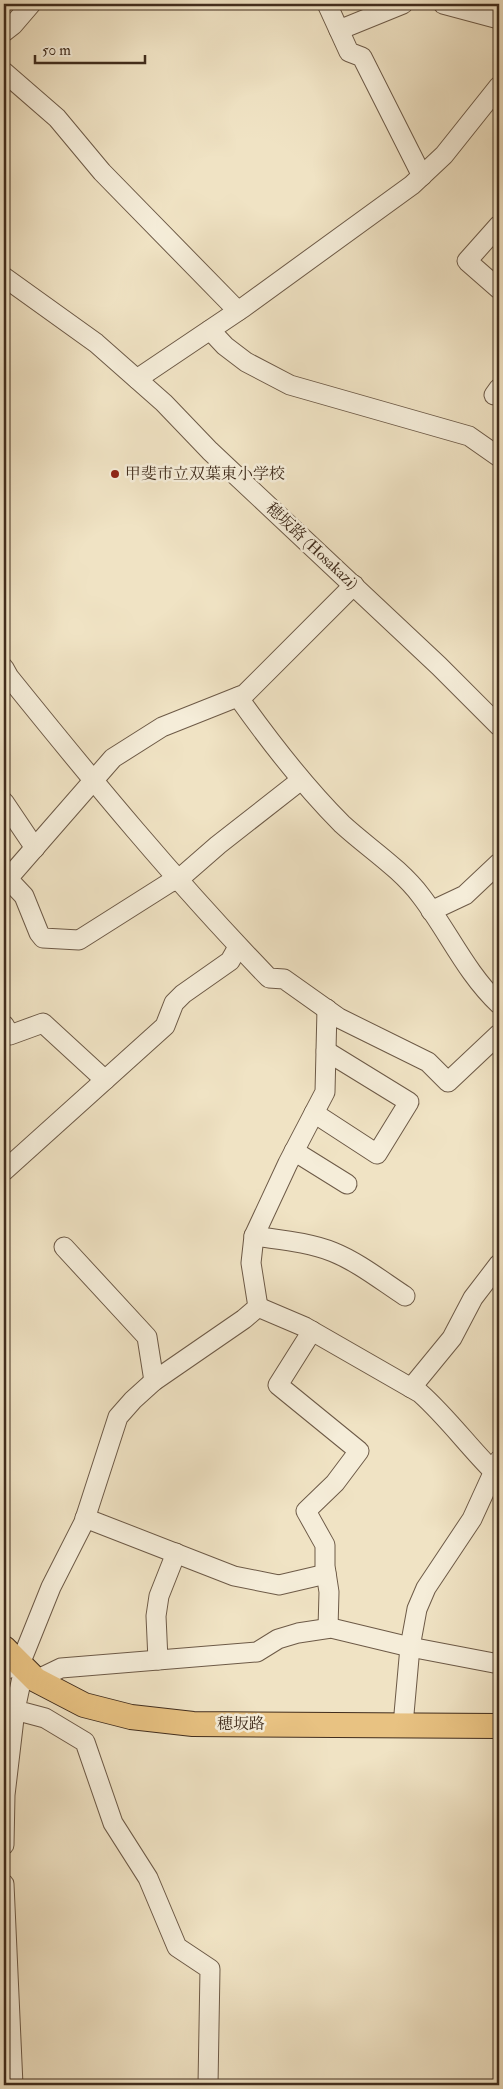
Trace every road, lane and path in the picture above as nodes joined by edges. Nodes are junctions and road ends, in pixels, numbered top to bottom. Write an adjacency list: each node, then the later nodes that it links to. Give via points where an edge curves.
1 (31, 4): 7 (street)
2 (327, 4): 6 (street)
3 (404, 4): 6 (street)
4 (443, 4): 5 (street)
5 (499, 19)
6 (339, 30): 10 (street, via 349,52 362,57)
7 (4, 32)
8 (4, 72): 14 (street, via 57,118 102,172)
9 (499, 86): 10 (street, via 444,155)
10 (422, 176): 14 (street)
11 (499, 225): 13 (street, via 467,261)
12 (4, 276): 16 (street, 穂坂路 (Hosakazi), via 96,343)
13 (499, 289)
14 (238, 311): 15 (street)
15 (210, 330): 16 (street); 17 (street, via 246,362 282,381 469,436)
16 (137, 379): 18 (street, 穂坂路 (Hosakazi))
17 (499, 457)
18 (354, 585): 20 (street, via 245,694); 21 (street, 穂坂路 (Hosakazi))
19 (5, 672): 22 (street)
20 (238, 697): 22 (street, via 162,727 113,758); 23 (street)
21 (499, 726)
22 (93, 780): 25 (street); 27 (street)
23 (301, 780): 27 (street); 29 (street, via 420,895)
24 (4, 802): 25 (street)
25 (35, 848): 28 (street)
26 (499, 863): 29 (street, via 465,895)
27 (179, 879): 28 (street, via 79,940 43,938 24,896); 30 (street)
28 (6, 881)
29 (431, 911): 31 (street, via 487,993)
30 (238, 947): 32 (street, via 269,978 284,979); 36 (street, via 230,961 183,994 174,1003 165,1026)
31 (499, 1004)
32 (327, 1009): 34 (street, via 428,1062 448,1082); 35 (street)
33 (4, 1025): 36 (street, via 10,1035 43,1023)
34 (499, 1034)
35 (326, 1050): 37 (street, via 325,1092); 37 (street, via 409,1102 377,1154)
36 (105, 1080): 39 (street)
37 (314, 1113): 38 (street)
38 (294, 1151): 40 (street); 41 (street)
39 (4, 1171)
40 (347, 1184)
41 (254, 1236): 44 (street, via 300,1242 333,1252); 45 (street, via 251,1263)
42 (64, 1247): 47 (street, via 147,1337)
43 (499, 1264): 48 (street, via 473,1298 452,1338)
44 (405, 1296)
45 (258, 1307): 46 (street); 47 (street)
46 (312, 1331): 48 (street); 52 (street, via 278,1385 359,1451 335,1483 306,1511 325,1545)
47 (154, 1381): 50 (street, via 118,1417)
48 (411, 1388): 49 (street, via 435,1406 467,1445)
49 (496, 1465): 54 (street, via 472,1519 426,1588 417,1609)
50 (85, 1518): 51 (street); 57 (street, via 51,1587)
51 (176, 1553): 52 (street, via 234,1576 278,1585); 55 (street, via 159,1596 156,1616)
52 (326, 1574): 53 (street)
53 (328, 1628): 54 (street); 55 (street, via 278,1639 257,1652)
54 (410, 1647): 56 (street); 59 (street)
55 (158, 1660): 57 (street, via 61,1668)
56 (499, 1664)
57 (18, 1666): 58 (street); 59 (main road, 穂坂路, via 84,1705 131,1717 193,1724)
58 (14, 1710): 61 (street, via 5,1795); 64 (street, via 45,1718 85,1742 113,1823 148,1878 177,1947 210,1969)
59 (403, 1725): 60 (main road, 穂坂路)
60 (499, 1726)
61 (4, 1845)
62 (4, 1884): 63 (street)
63 (13, 2085)
64 (208, 2085)

